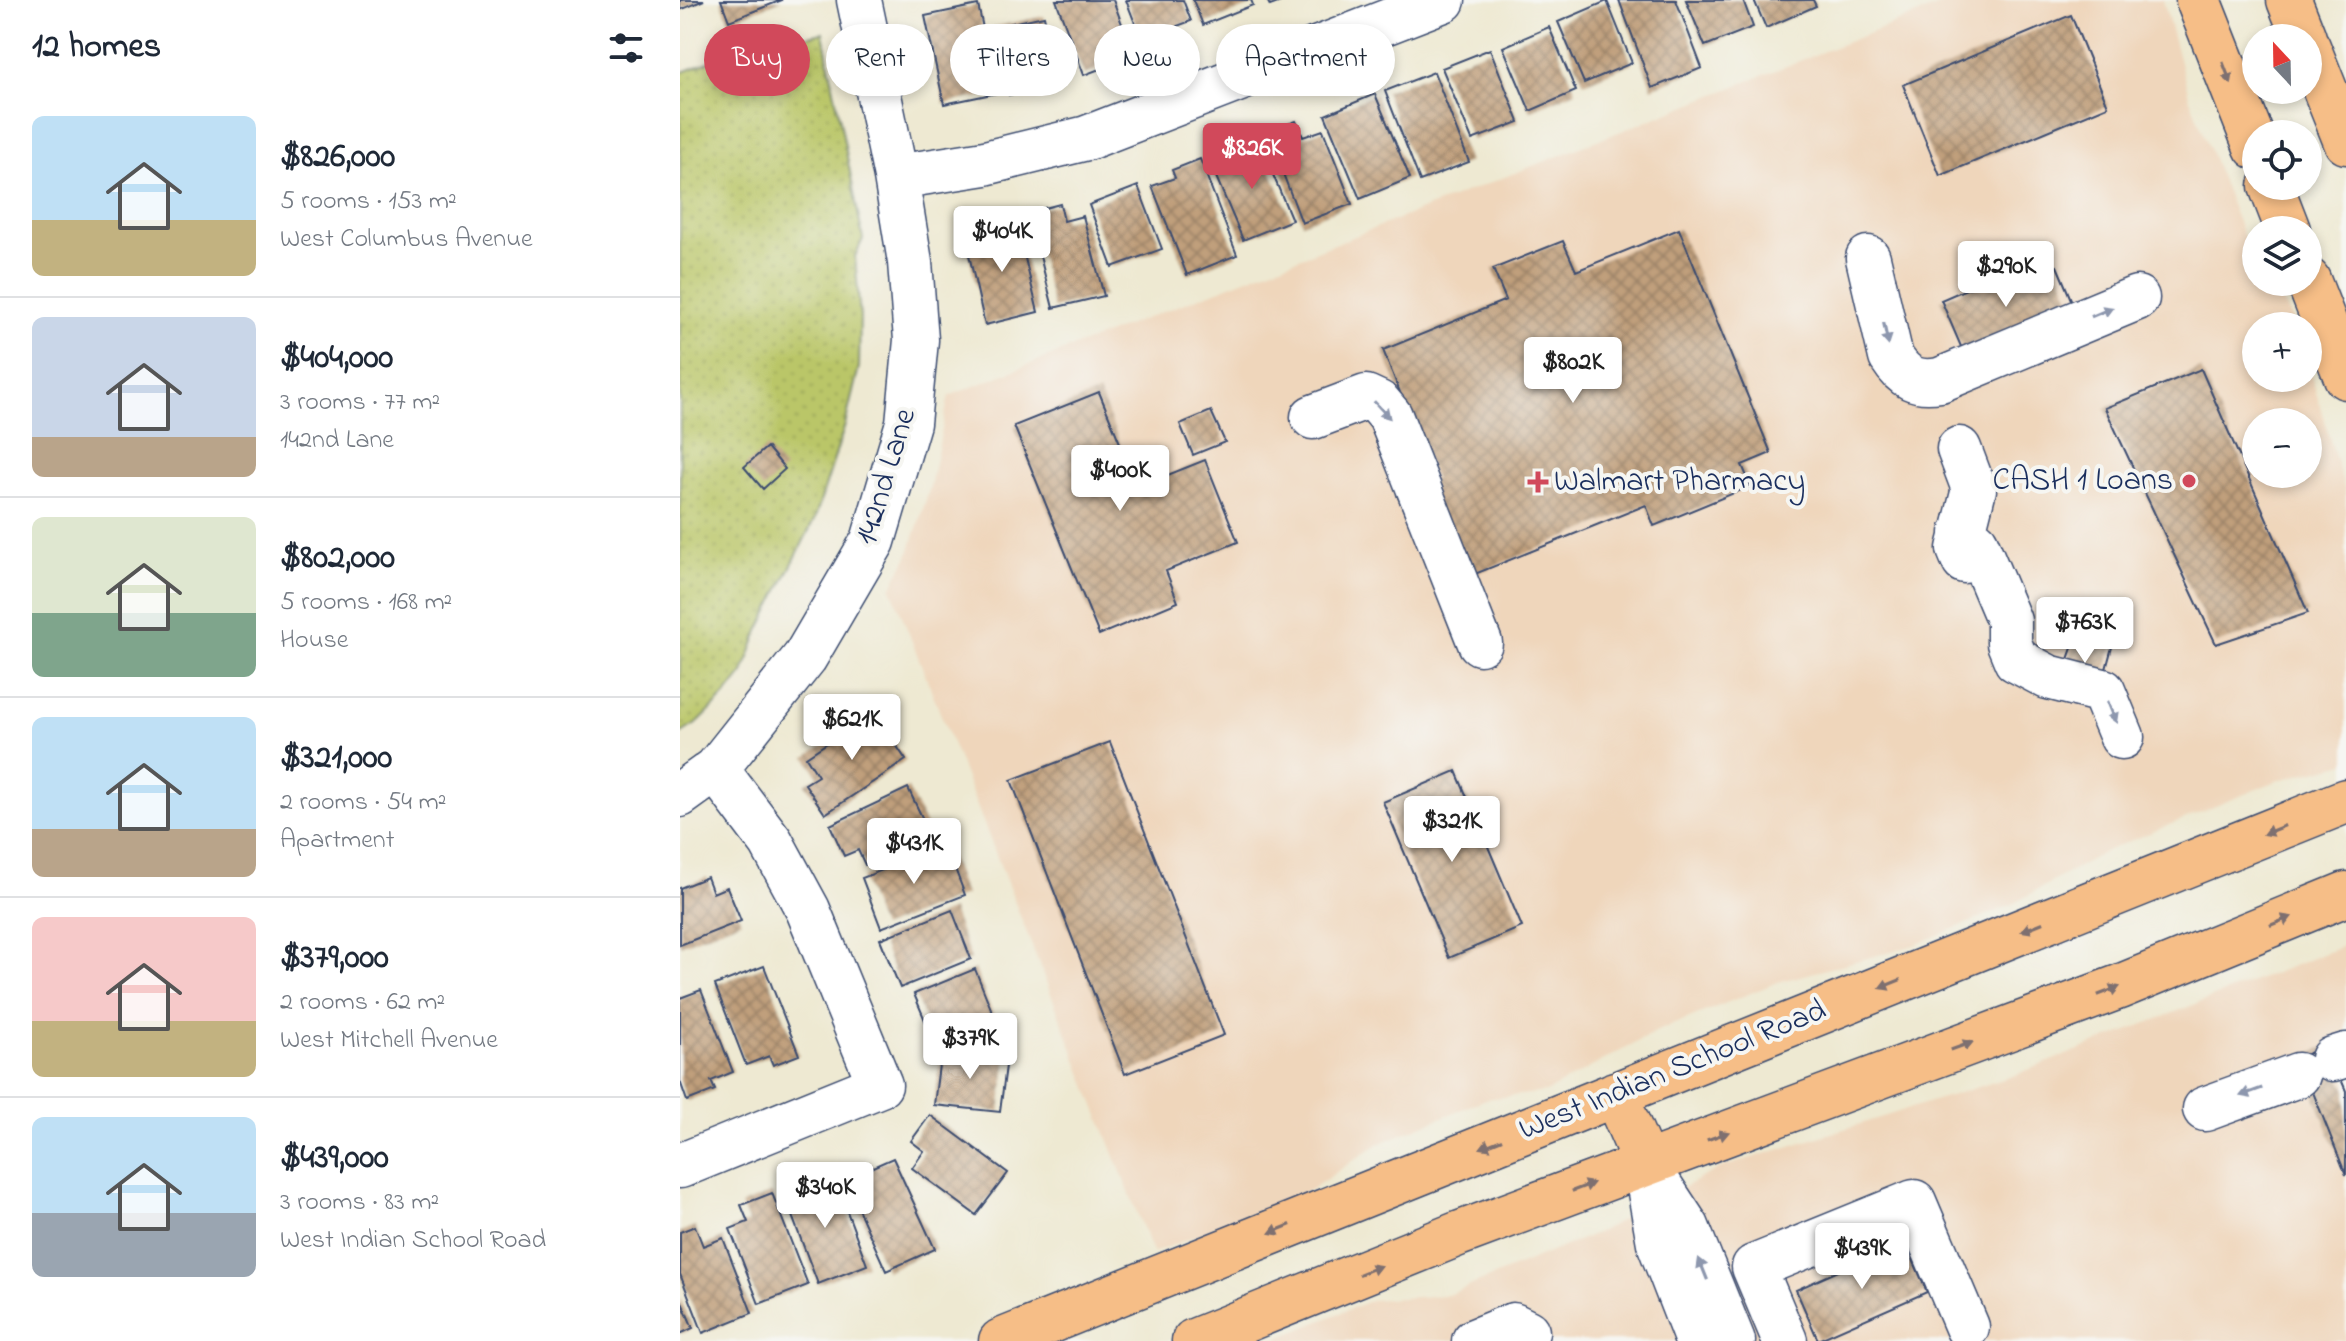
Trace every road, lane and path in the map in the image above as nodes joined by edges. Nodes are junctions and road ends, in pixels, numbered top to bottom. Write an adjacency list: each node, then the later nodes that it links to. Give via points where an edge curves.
1 (859, 0): 9 (street, 142nd Lane)
2 (1443, 0): 9 (street, via 1087,138 985,163)
3 (2198, 0): 7 (main road, one-way to 7)
4 (2289, 0): 5 (main road)
5 (2298, 24)
6 (2322, 82): 8 (main road)
7 (2245, 120)
8 (2346, 142)
9 (896, 177): 18 (street, 142nd Lane, via 916,340 908,423 873,541 805,657)
10 (1868, 258): 12 (street, one-way to 12, via 1891,357 1911,380 1940,380)
11 (2314, 296): 13 (main road)
12 (2137, 298)
13 (2346, 377)
14 (1313, 417): 16 (street, one-way to 16, via 1366,397 1390,416)
15 (1959, 449): 17 (street, one-way to 17, via 1974,489 1962,533 1976,543 2009,621 2016,660 2048,677 2103,691)
16 (1480, 643)
17 (2122, 737)
18 (716, 769): 19 (street, 142nd Lane); 26 (street, via 771,842 808,910 880,1085)
19 (680, 795)
20 (2346, 801): 23 (main road, West Indian School Road, one-way to 23)
21 (2346, 894): 25 (main road, one-way to 21, via 2119,987)
22 (2326, 1063): 24 (street, one-way to 24)
23 (1615, 1094): 25 (main road); 29 (main road, West Indian School Road, one-way to 29)
24 (2205, 1109)
25 (1645, 1163): 30 (main road, one-way to 25); 32 (street, via 1659,1243); 33 (street, one-way to 25, via 1687,1227)
26 (680, 1166)
27 (1967, 1327): 34 (street, via 1914,1202 1754,1267)
28 (1527, 1332): 31 (street, via 1513,1325)
29 (1001, 1341)
30 (1194, 1341)
31 (1474, 1341)
32 (1697, 1341)
33 (1733, 1341)
34 (1785, 1341)

